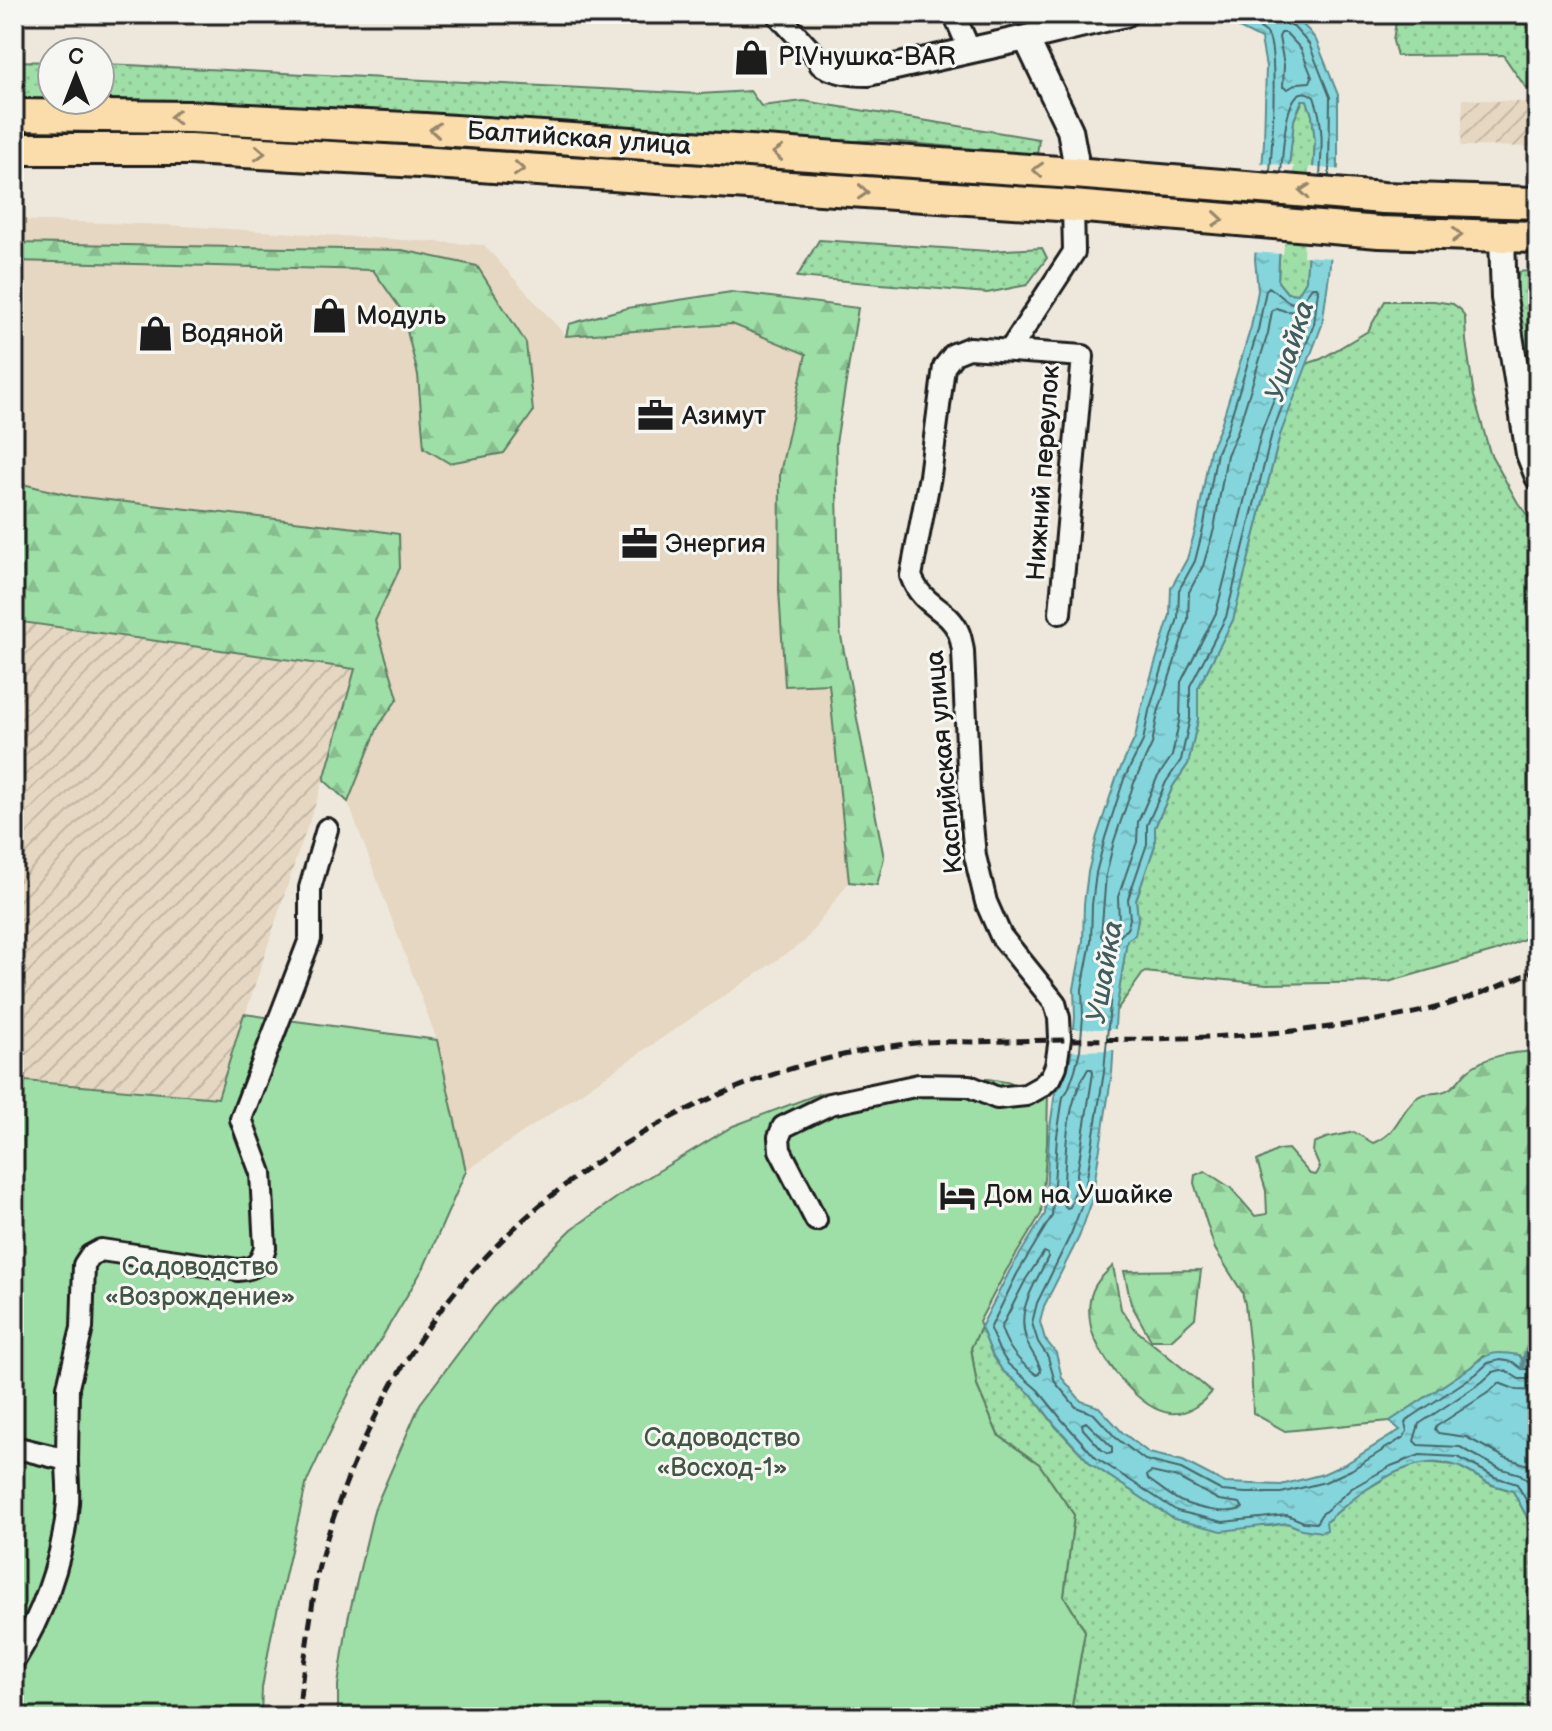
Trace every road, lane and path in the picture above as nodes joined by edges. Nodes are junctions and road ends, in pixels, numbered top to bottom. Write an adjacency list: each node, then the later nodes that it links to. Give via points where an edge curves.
1 (777, 14): 6 (street)
2 (954, 14): 5 (street)
3 (1125, 14): 4 (street)
4 (1026, 38): 5 (street); 9 (street, via 1070,130)
5 (970, 51): 6 (street, via 868,73 844,72)
6 (822, 63)
7 (14, 115): 9 (main road, Балтийская улица, one-way to 7, via 425,129)
8 (14, 149): 11 (main road, Балтийская улица, one-way to 11, via 190,149)
9 (1074, 173): 10 (main road, Балтийская улица, one-way to 9, via 1383,198)
10 (1538, 203)
11 (1073, 206): 12 (main road, Балтийская улица, one-way to 12); 14 (street, via 1074,252)
12 (1502, 237): 13 (main road); 15 (street, via 1504,298 1529,454)
13 (1538, 237)
14 (1010, 350): 16 (street, Нижний переулок, via 1083,356); 18 (street, Каспийская улица, via 969,348 954,354 944,367 911,576 925,600 948,616 959,632 975,856 1001,936 1055,1003 1060,1038 1056,1066 1042,1086 1026,1095 997,1098 969,1086 919,1085 830,1104 783,1127 780,1150)
15 (1538, 477)
16 (1060, 613)
17 (327, 829): 20 (street, via 310,888 310,939 241,1119 261,1173 263,1257 257,1266 238,1270 101,1250 90,1256 84,1265 82,1328 68,1387)
18 (816, 1220)
19 (14, 1447): 20 (street)
20 (67, 1460): 21 (street, via 60,1556)
21 (22, 1630): 22 (street)
22 (14, 1661)

